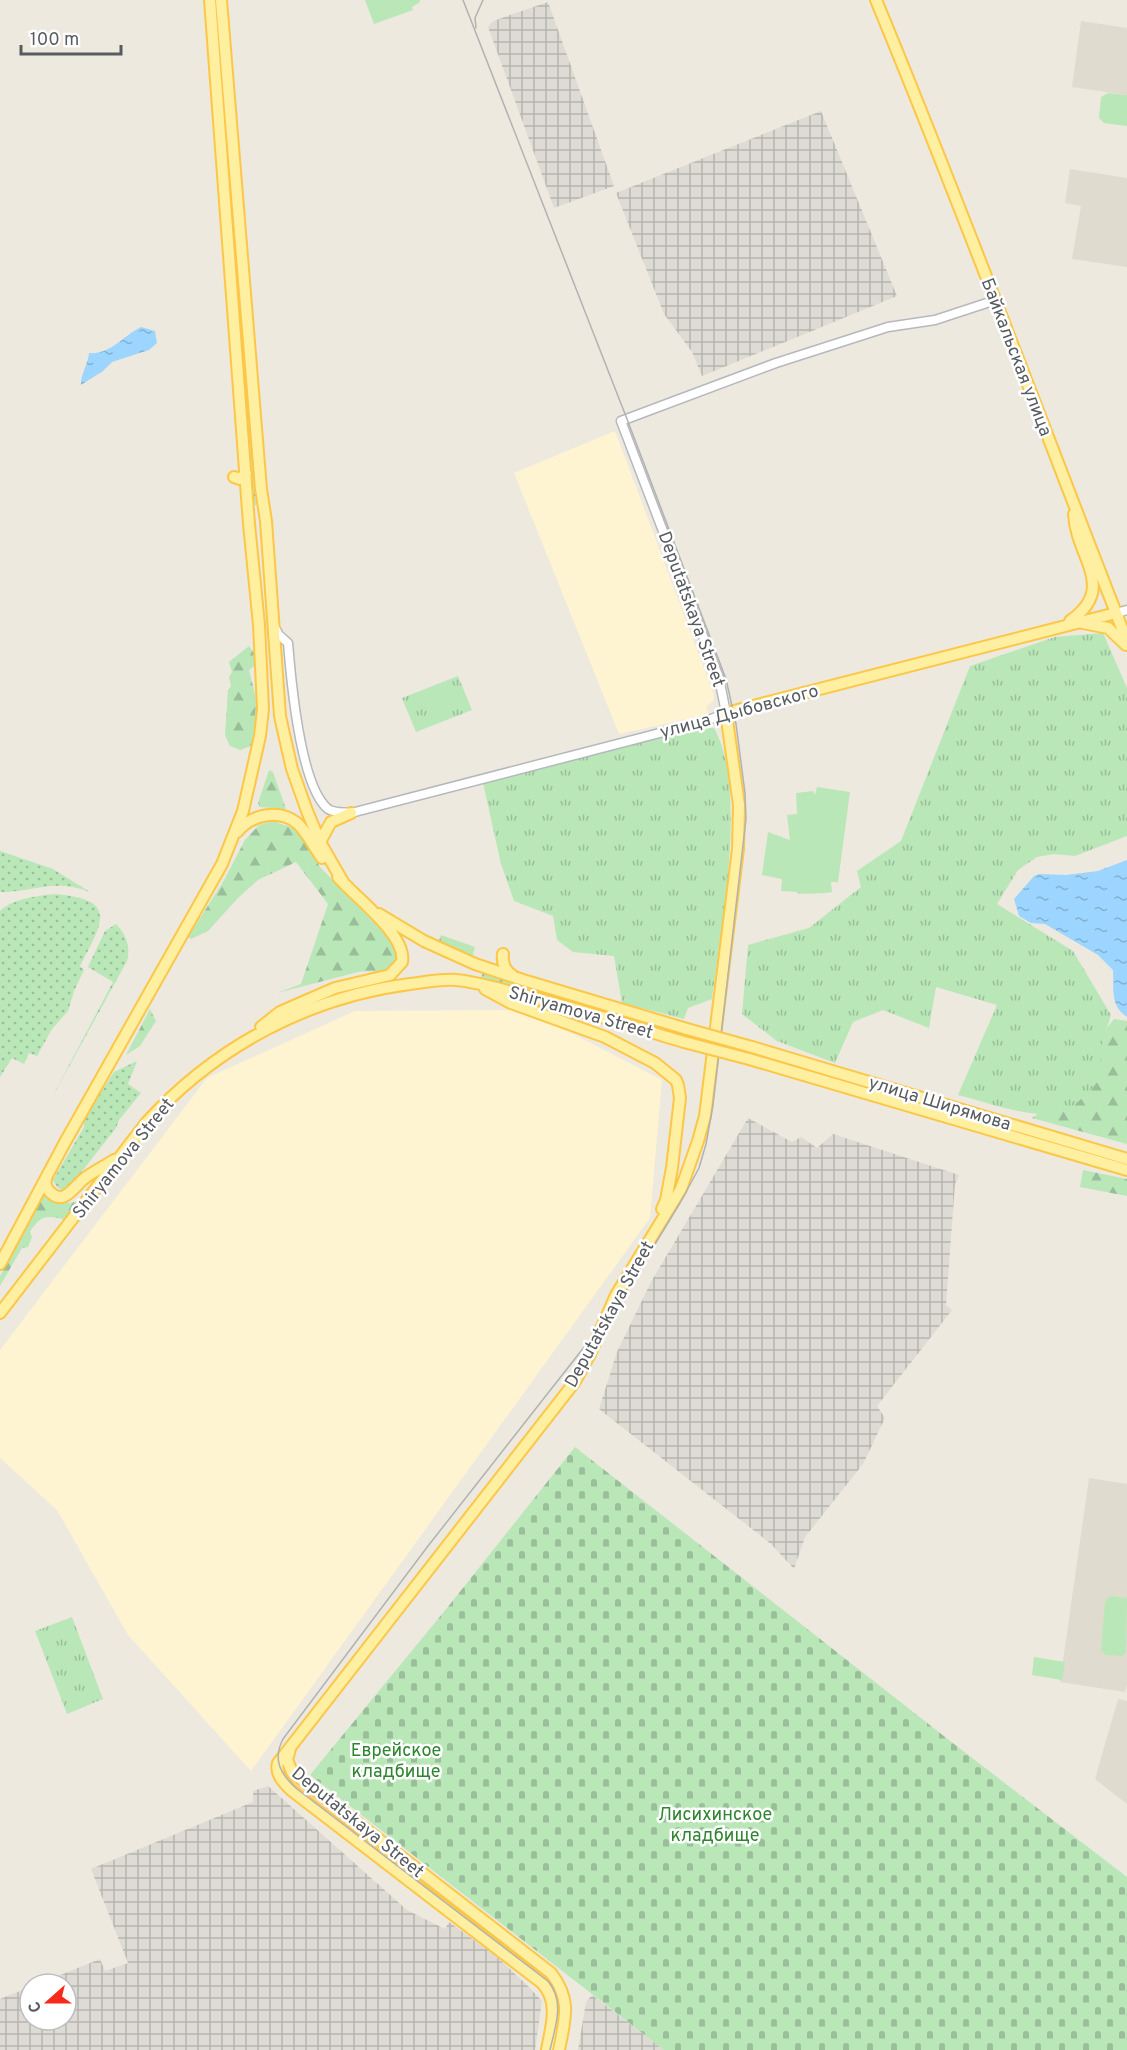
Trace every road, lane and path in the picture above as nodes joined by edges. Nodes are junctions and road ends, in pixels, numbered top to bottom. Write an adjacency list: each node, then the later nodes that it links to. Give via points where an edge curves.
1 (210, 0): 5 (main road)
2 (221, 0): 4 (main road)
3 (876, 0): 6 (main road, Байкальская улица)
4 (227, 68): 5 (street, via 221,72); 12 (main road)
5 (215, 69): 7 (main road)
6 (996, 300): 9 (main road, Байкальская улица); 15 (street, Deputatskaya Street, via 935,320 888,327 786,359 621,421 719,678)
7 (246, 473): 8 (main road, via 240,479); 17 (main road, via 263,709 256,756)
8 (234, 477)
9 (1073, 504): 10 (main road, Байкальская улица); 11 (main road, via 1075,530 1094,584 1088,606)
10 (1121, 611): 11 (main road, улица Дыбовского); 13 (main road, Байкальская улица)
11 (1069, 624): 14 (main road, via 1108,628); 15 (main road, улица Дыбовского)
12 (274, 625): 16 (street, via 288,644 302,748 319,799 330,810); 18 (main road, via 284,734 302,798)
13 (1127, 641)
14 (1127, 646)
15 (726, 713): 16 (street, улица Дыбовского); 29 (main road, Deputatskaya Street, via 740,827 710,1084)
16 (351, 813): 18 (main road, via 331,822)
17 (235, 835): 19 (main road, via 253,819 269,814 285,817 297,823); 34 (main road, via 218,873)
18 (320, 842): 19 (main road)
19 (343, 882): 20 (main road)
20 (370, 909): 22 (main road, улица Ширямова, via 441,950); 26 (main road, via 399,944 403,956 399,968 386,976 335,988 280,1012)
21 (503, 954): 22 (main road, via 506,971)
22 (523, 980): 25 (main road, улица Ширямова)
23 (474, 983): 26 (main road, Shiryamova Street, via 448,980 362,992 294,1016); 28 (main road, Shiryamova Street, bridge); 30 (main road, via 511,1003 605,1037 671,1075 680,1098)
24 (578, 983): 25 (main road, via 579,991)
25 (587, 998): 27 (main road, улица Ширямова, bridge)
26 (243, 1042): 31 (main road, Shiryamova Street, via 203,1069 164,1104)
27 (796, 1060): 28 (main road); 32 (main road, улица Ширямова)
28 (793, 1072): 33 (main road)
29 (698, 1141): 30 (main road, via 686,1159 680,1158); 35 (main road, Deputatskaya Street, via 681,1189)
30 (674, 1146): 35 (main road, via 666,1200)
31 (120, 1157): 34 (main road, via 83,1179 63,1197 50,1192); 37 (main road, Shiryamova Street)
32 (1127, 1159)
33 (1127, 1170)
34 (46, 1179): 36 (main road)
35 (645, 1245): 38 (main road, Deputatskaya Street, via 574,1383)
36 (0, 1264)
37 (0, 1313)
38 (289, 1749): 39 (main road, Deputatskaya Street, via 277,1766 291,1790 542,1983 554,2010); 40 (main road, Deputatskaya Street, via 287,1760 292,1772 551,1973 565,2000)
39 (547, 2050)
40 (559, 2050)

